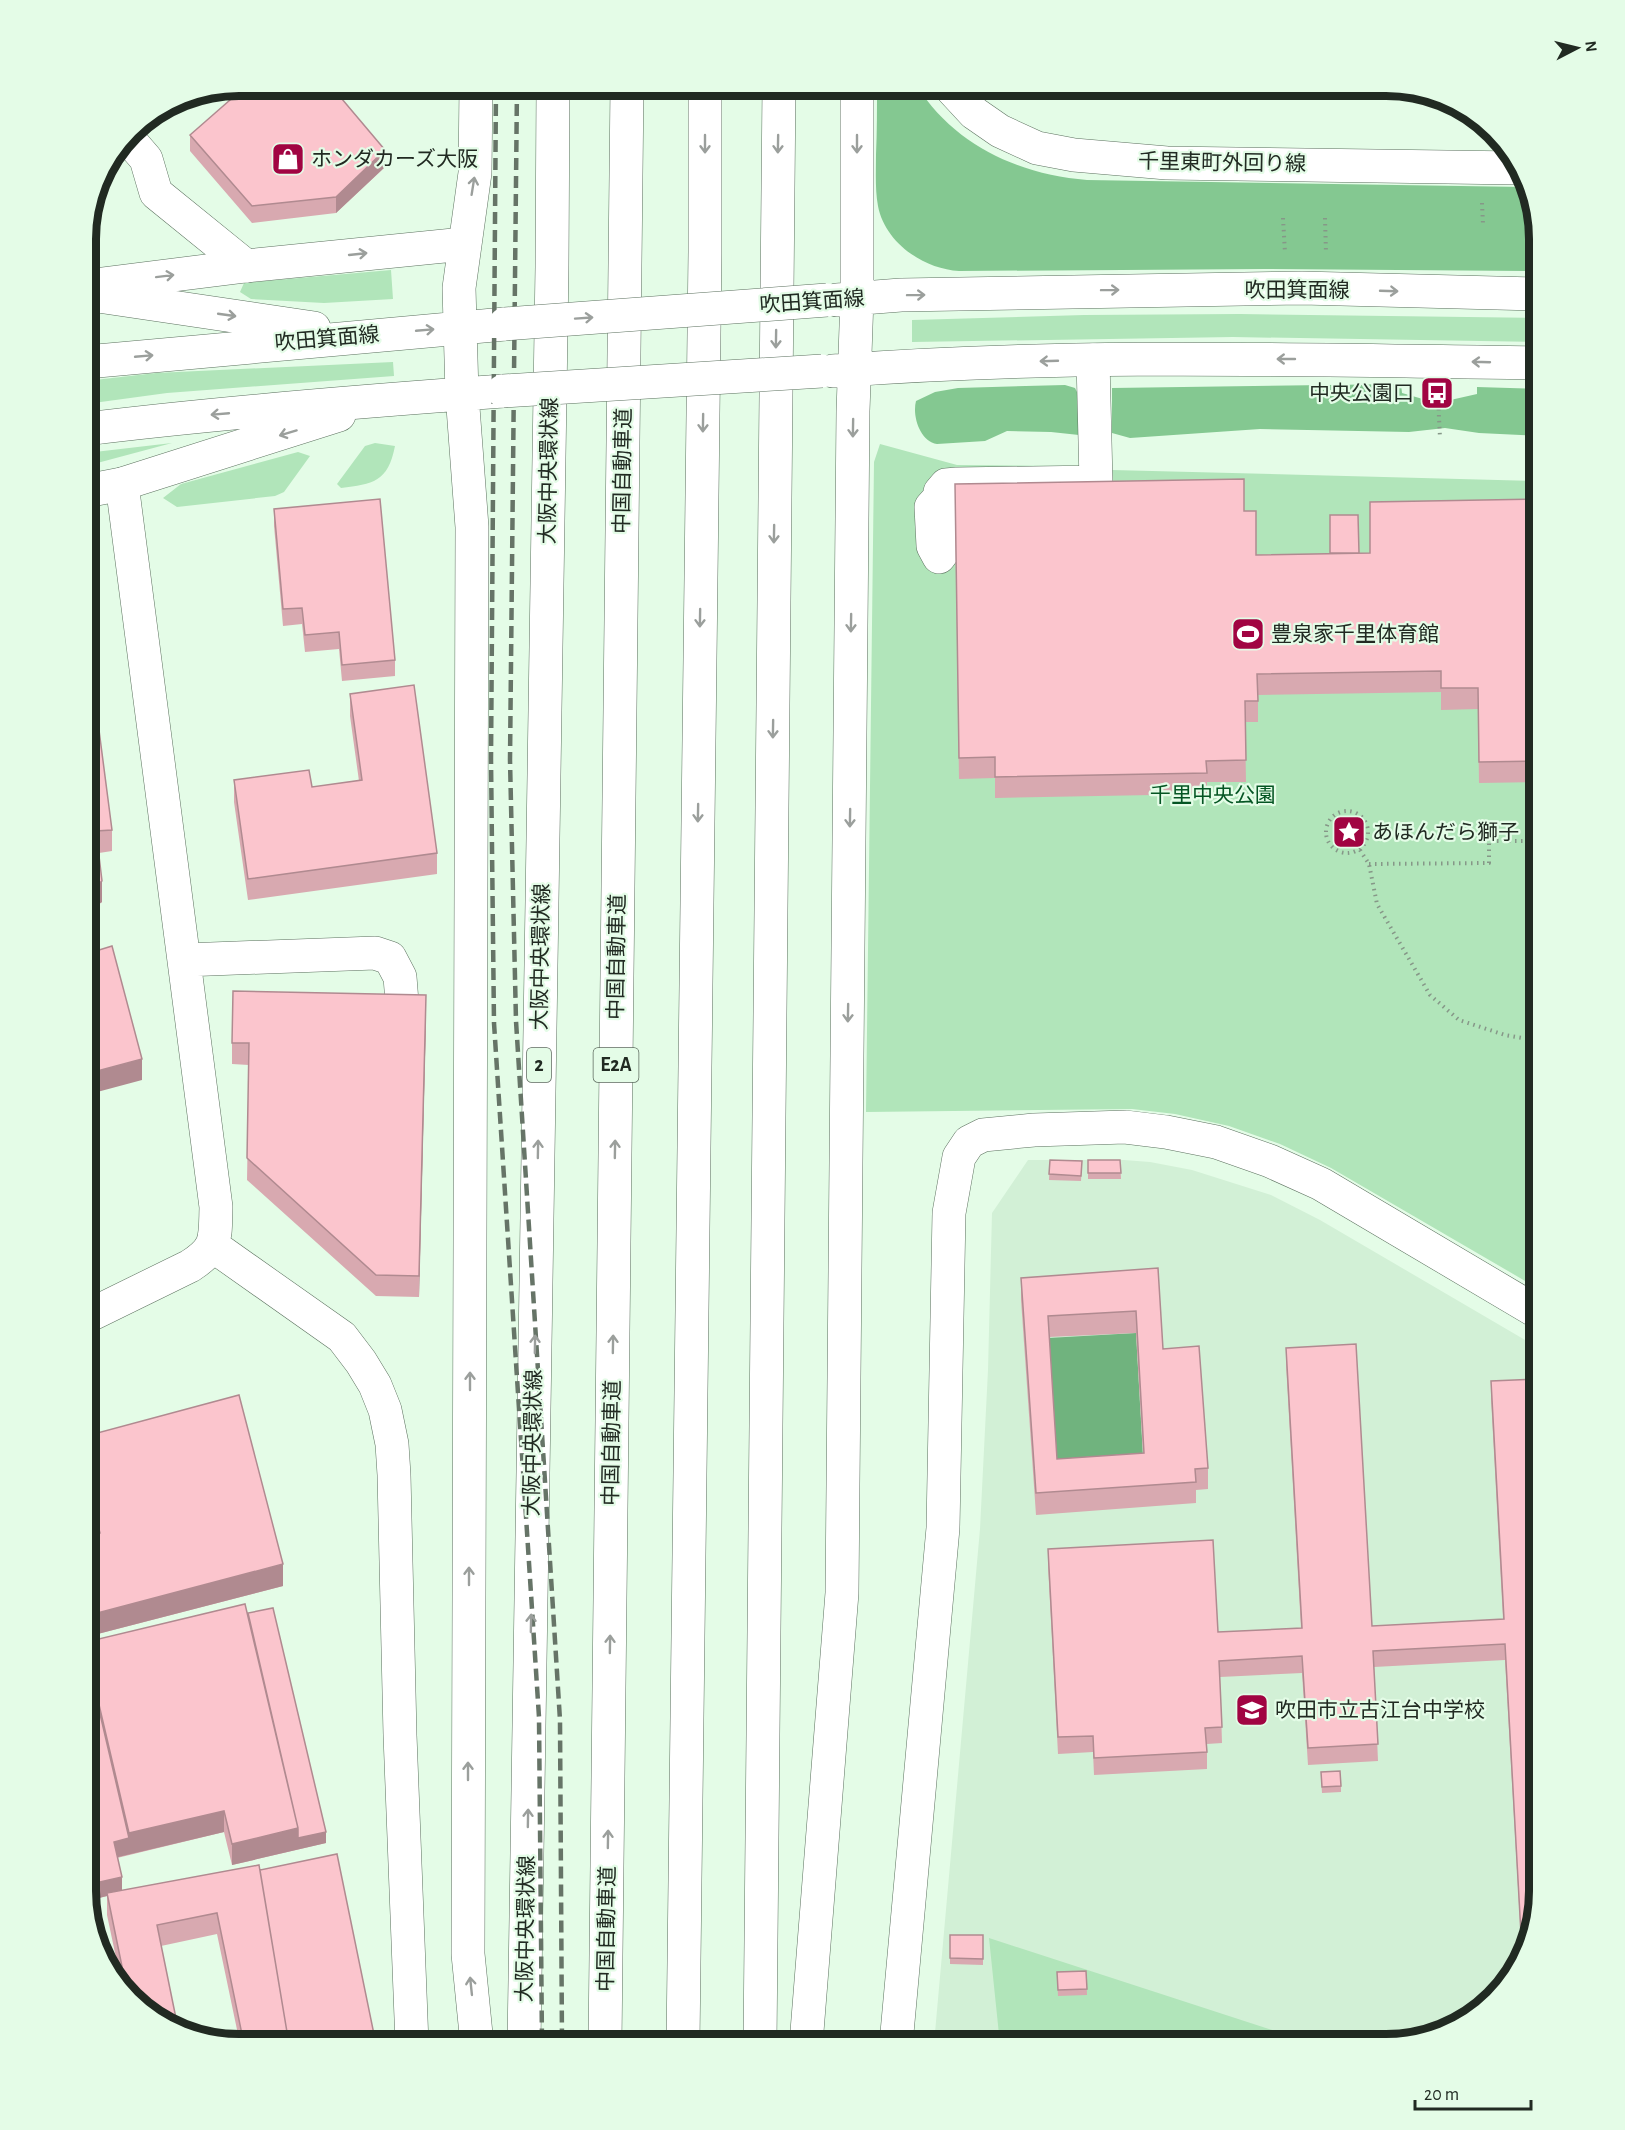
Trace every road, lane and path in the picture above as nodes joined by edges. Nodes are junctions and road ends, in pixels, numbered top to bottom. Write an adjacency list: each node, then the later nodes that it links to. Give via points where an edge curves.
1 (476, 96): 12 (main road, one-way to 1, via 475,173)
2 (553, 96): 45 (main road, 大阪中央環状線 / 2, one-way to 2)
3 (627, 96): 46 (main road, 中国自動車道 / E2A, one-way to 3)
4 (705, 96): 47 (main road, one-way to 47)
5 (778, 96): 48 (main road, one-way to 48)
6 (856, 96): 19 (main road, one-way to 19)
7 (958, 96): 9 (main road, 千里東町外回り線, via 1000,131 1037,148 1074,155 1177,163)
8 (133, 143): 15 (main road, via 146,159 156,193)
9 (1509, 168)
10 (1283, 218): 13 (path)
11 (1325, 218): 14 (path)
12 (464, 244): 15 (main road, one-way to 12); 20 (main road)
13 (1286, 258)
14 (1326, 259)
15 (246, 266): 16 (main road, one-way to 15)
16 (96, 285)
17 (1529, 294): 19 (main road, 吹田箕面線, one-way to 17, via 1050,291 1281,289)
18 (96, 295): 21 (main road, one-way to 21)
19 (842, 299): 20 (main road, 吹田箕面線, one-way to 19, bridge); 25 (main road)
20 (459, 327): 21 (main road, 吹田箕面線, one-way to 20); 26 (main road)
21 (367, 336): 23 (main road, 吹田箕面線, one-way to 21)
22 (1093, 360): 24 (main road, one-way to 22); 25 (main road, one-way to 25); 33 (main road, via 1096,483 957,484 943,488)
23 (96, 361)
24 (1529, 363)
25 (855, 369): 26 (main road, bridge); 49 (main road, one-way to 49, via 842,1593)
26 (462, 394): 28 (main road); 44 (main road, one-way to 26, via 468,1954 472,526)
27 (1438, 397): 30 (path)
28 (383, 399): 29 (main road, one-way to 29); 31 (main road, one-way to 31, via 305,428)
29 (96, 428)
30 (1440, 438)
31 (122, 484): 32 (main road); 37 (main road)
32 (96, 489)
33 (940, 497)
34 (1529, 841): 36 (path, via 1489,841 1490,863)
35 (1360, 850): 35 (path, via 1347,854 1334,850 1326,838 1326,825 1334,814 1347,810 1360,814 1368,825 1368,839); 36 (path)
36 (1368, 864): 38 (path, via 1377,904 1430,995 1459,1020)
37 (184, 960): 39 (main road, via 375,953 390,958 400,977 402,1002); 40 (main road, via 216,1208)
38 (1529, 1039)
39 (399, 1073)
40 (213, 1246): 42 (main road, via 190,1266); 43 (main road, via 342,1337 375,1385 385,1410 394,1475)
41 (1529, 1307): 50 (main road, via 1321,1184 1216,1142 1125,1127 1034,1130 983,1135 969,1142 959,1157 949,1213 943,1528)
42 (96, 1312)
43 (412, 2034)
44 (476, 2034)
45 (524, 2034)
46 (605, 2034)
47 (683, 2034)
48 (760, 2034)
49 (807, 2034)
50 (897, 2034)

